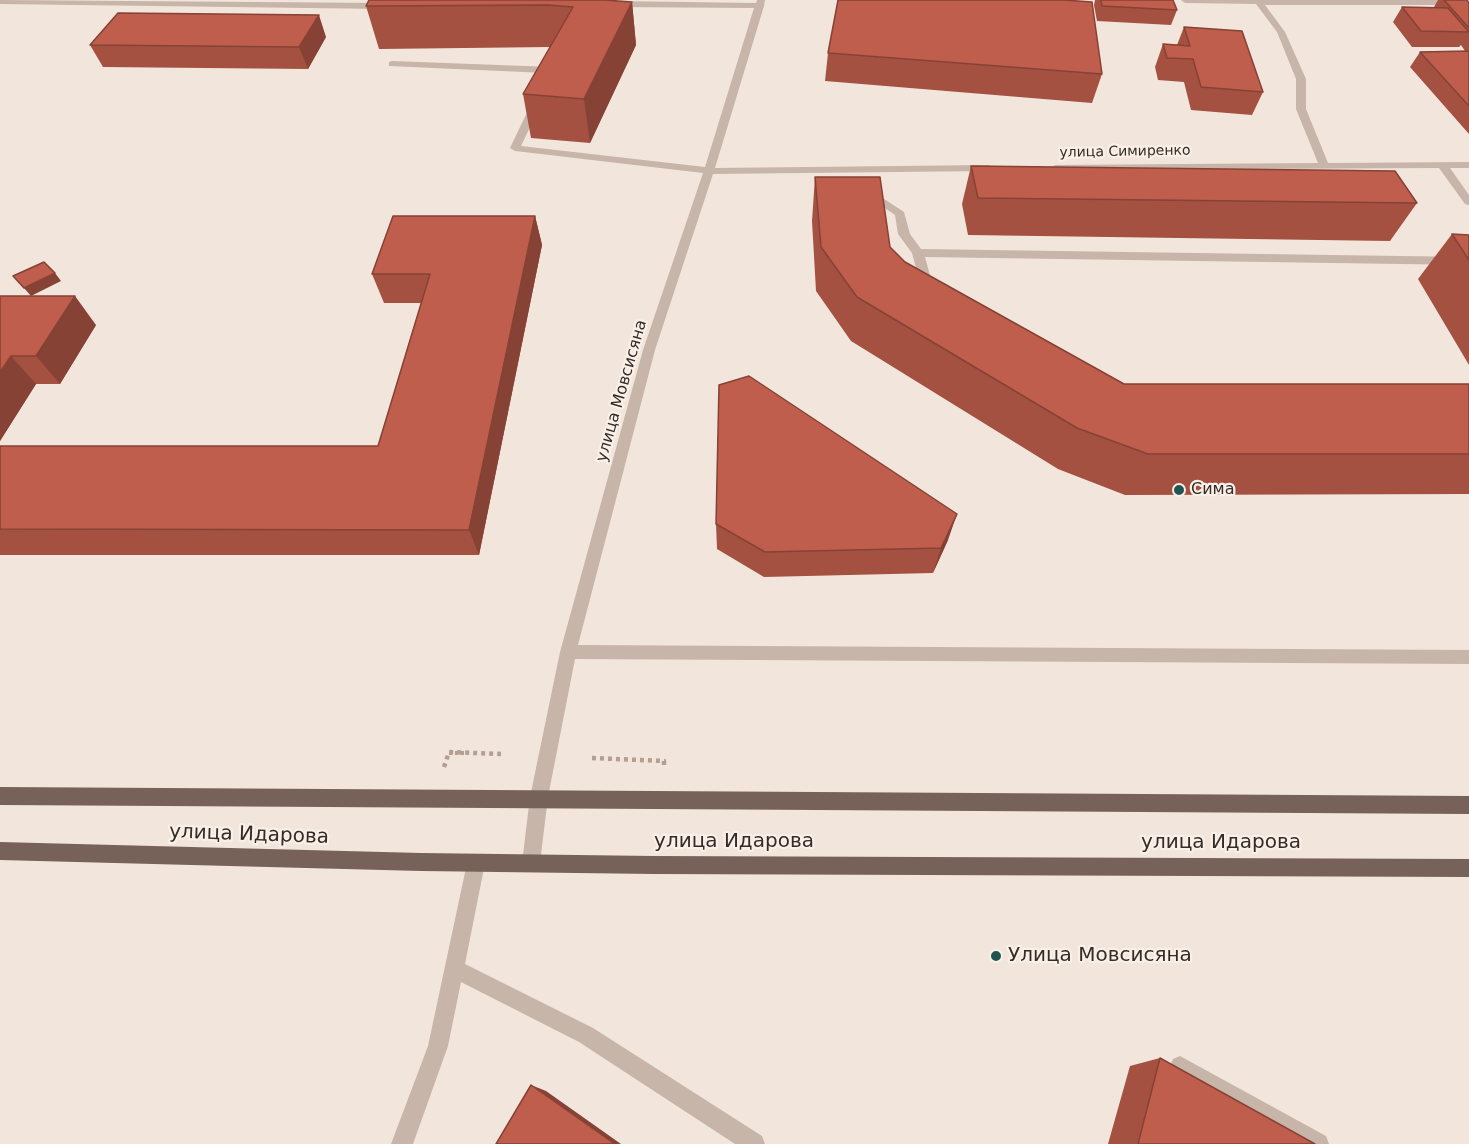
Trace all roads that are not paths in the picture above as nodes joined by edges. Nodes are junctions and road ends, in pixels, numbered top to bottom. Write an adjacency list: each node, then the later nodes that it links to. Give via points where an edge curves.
1 (1185, 0): 6 (street)
2 (0, 1): 7 (street)
3 (760, 3): 5 (street); 15 (street, улица Мовсисяна)
4 (1469, 3): 6 (street, via 1322,0)
5 (598, 4)
6 (1260, 4): 9 (street, via 1281,32 1301,79 1301,109)
7 (391, 6)
8 (392, 64): 15 (street, via 552,70 515,148)
9 (1324, 165): 10 (street, улица Симиренко); 13 (street, улица Симиренко)
10 (1442, 165): 11 (street, улица Симиренко); 16 (street)
11 (1469, 165)
12 (1004, 168): 14 (street)
13 (1039, 168)
14 (838, 170): 15 (street); 17 (street, via 900,214 904,234)
15 (709, 171): 20 (street, улица Мовсисяна, via 649,350)
16 (1469, 202)
17 (918, 253): 18 (street); 19 (street, via 928,293)
18 (1469, 261)
19 (939, 299)
20 (568, 652): 21 (street); 23 (street, улица Мовсисяна)
21 (1469, 657)
22 (0, 796): 23 (main road, улица Идарова)
23 (539, 797): 24 (main road, улица Идарова); 27 (street, улица Мовсисяна)
24 (1469, 805)
25 (0, 851): 26 (main road, улица Идарова)
26 (476, 863): 27 (main road, улица Идарова); 29 (street)
27 (531, 863): 28 (main road, улица Идарова)
28 (1469, 867)
29 (455, 969): 31 (street, via 438,1046); 32 (street, via 586,1035)
30 (1180, 1066): 33 (street)
31 (402, 1144)
32 (754, 1144)
33 (1318, 1144)

